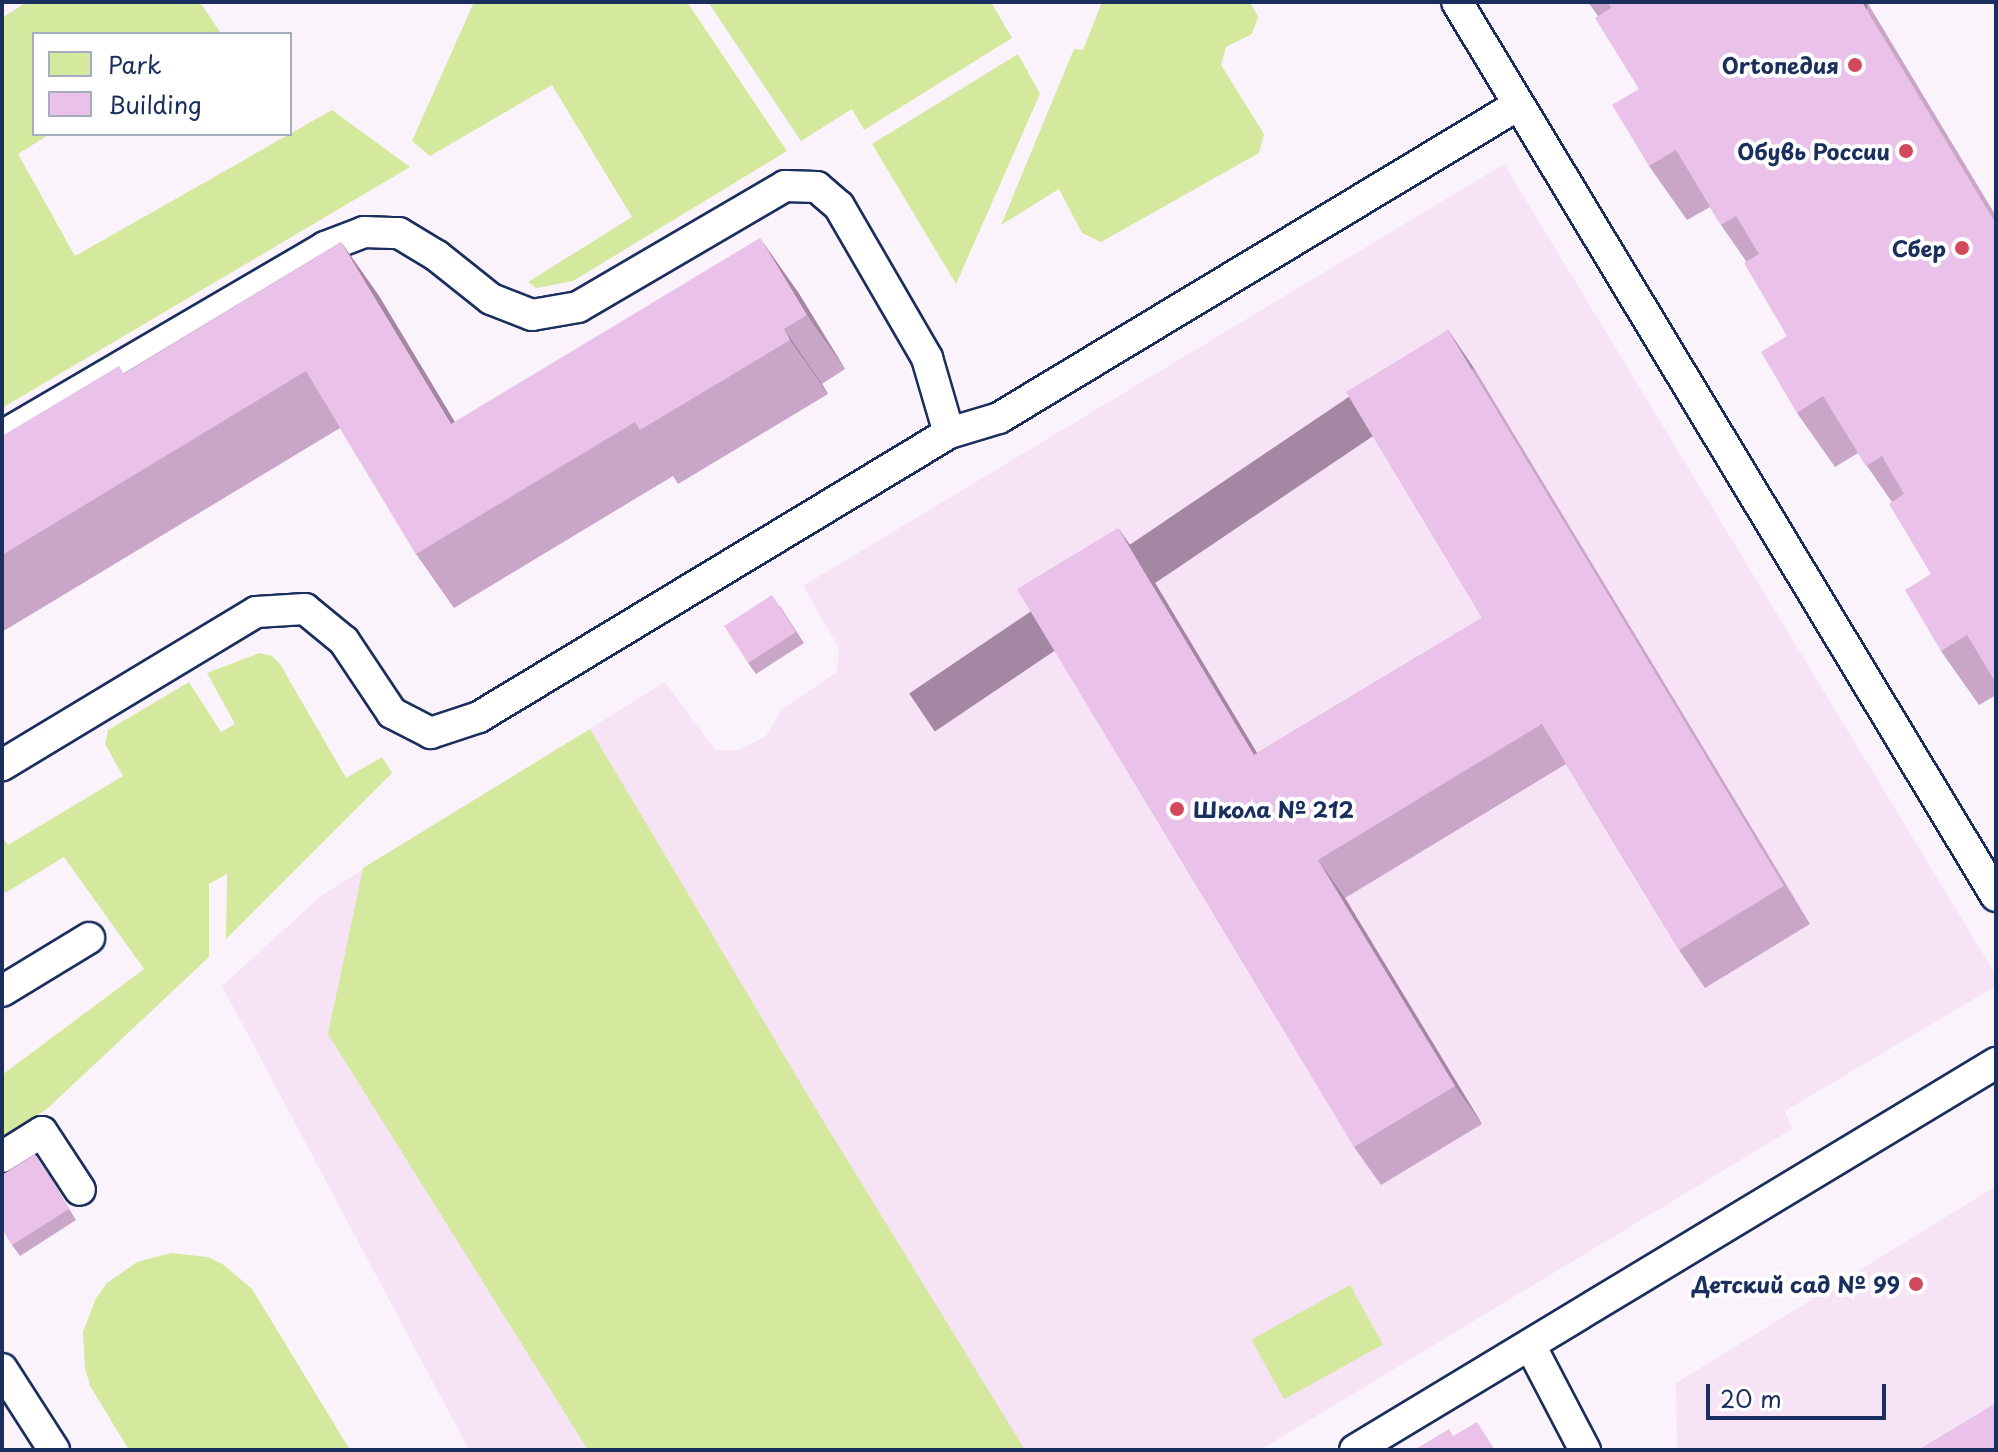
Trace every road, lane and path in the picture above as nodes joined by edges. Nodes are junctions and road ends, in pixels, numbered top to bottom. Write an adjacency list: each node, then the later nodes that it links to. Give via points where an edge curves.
1 (1457, 2): 2 (lane)
2 (1518, 105): 3 (lane, via 999,418); 6 (lane)
3 (949, 433): 4 (lane, via 927,358 839,206 817,187 785,186 578,307 532,315 491,299 399,233 364,232 325,247); 5 (lane, via 479,717 431,733 392,713 344,641 305,609 256,612)
4 (2, 436)
5 (2, 765)
6 (1996, 896)
7 (89, 938): 8 (lane)
8 (2, 991)
9 (1996, 1063): 12 (lane)
10 (2, 1157): 11 (lane, via 42,1132)
11 (80, 1190)
12 (1530, 1345): 15 (lane); 16 (lane)
13 (2, 1369): 14 (lane)
14 (54, 1450)
15 (1355, 1450)
16 (1585, 1450)

